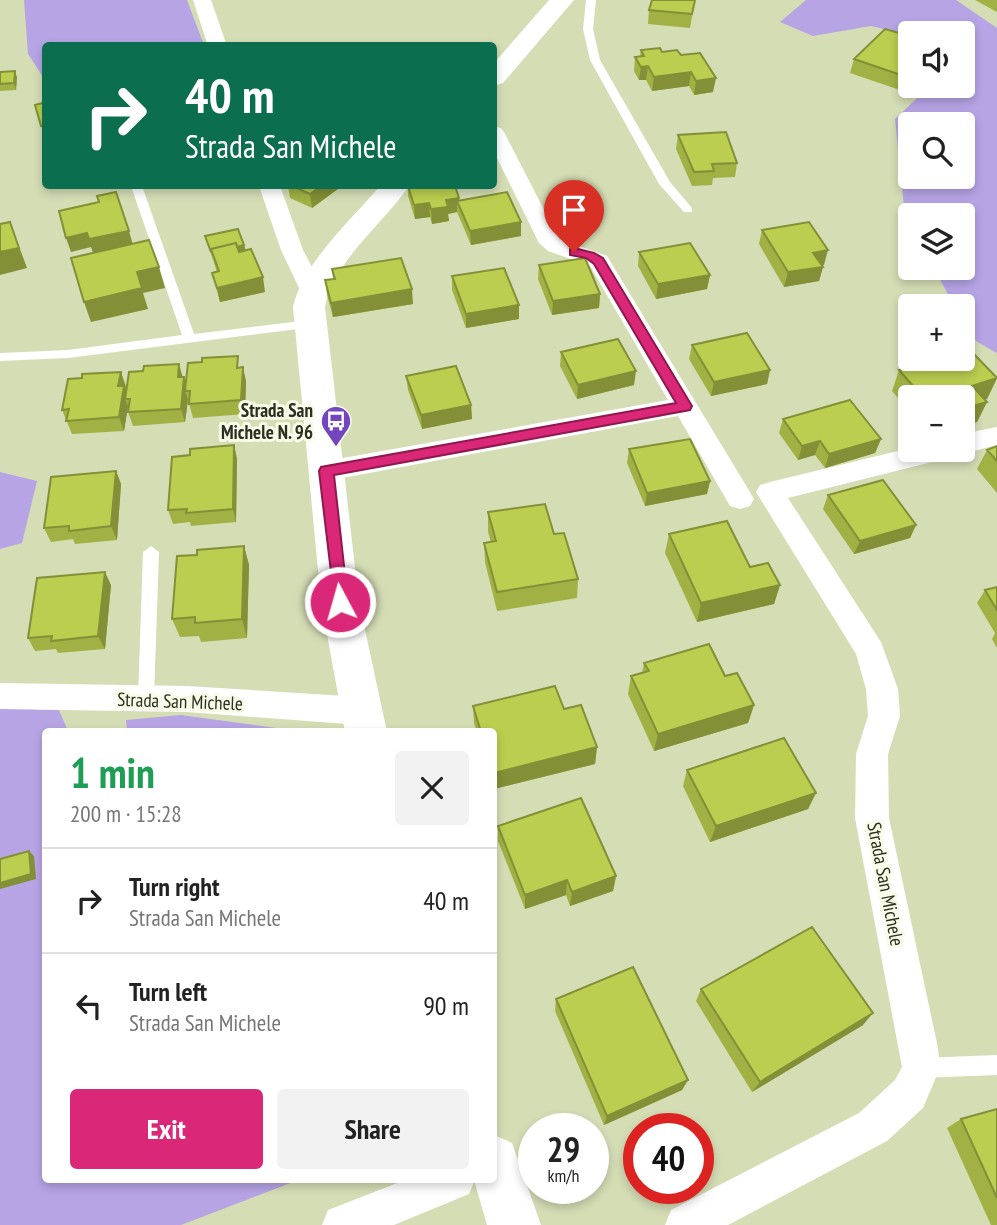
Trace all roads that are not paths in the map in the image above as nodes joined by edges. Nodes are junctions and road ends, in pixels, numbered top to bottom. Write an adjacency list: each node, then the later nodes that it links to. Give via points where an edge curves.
1 (202, 0): 4 (street)
2 (562, 0): 5 (street)
3 (592, 0): 10 (lane, via 588,29 595,60 665,184)
4 (217, 42)
5 (497, 75)
6 (497, 138): 15 (street, via 550,243 599,261)
7 (137, 189): 13 (lane)
8 (270, 189): 11 (street)
9 (393, 189): 11 (street)
10 (688, 210)
11 (312, 289): 12 (street, Strada San Michele)
12 (309, 324): 13 (lane); 19 (street, Strada San Michele)
13 (191, 340): 14 (lane, via 68,355)
14 (0, 357)
15 (685, 406): 19 (street); 20 (street)
16 (997, 436): 17 (street)
17 (975, 441)
18 (898, 460): 26 (street, Strada San Michele, via 770,492 870,651 882,688 884,716 872,754 872,818)
19 (326, 471): 24 (street, Strada San Michele, via 340,602)
20 (740, 499)
21 (151, 552): 23 (lane)
22 (0, 696): 23 (street, Strada San Michele)
23 (146, 698): 24 (street, Strada San Michele)
24 (363, 721)
25 (997, 1065): 26 (lane)
26 (921, 1068): 31 (street, via 909,1094 873,1127)
27 (497, 1173): 30 (street)
28 (448, 1183): 29 (street)
29 (343, 1225)
30 (513, 1225)
31 (687, 1225)

